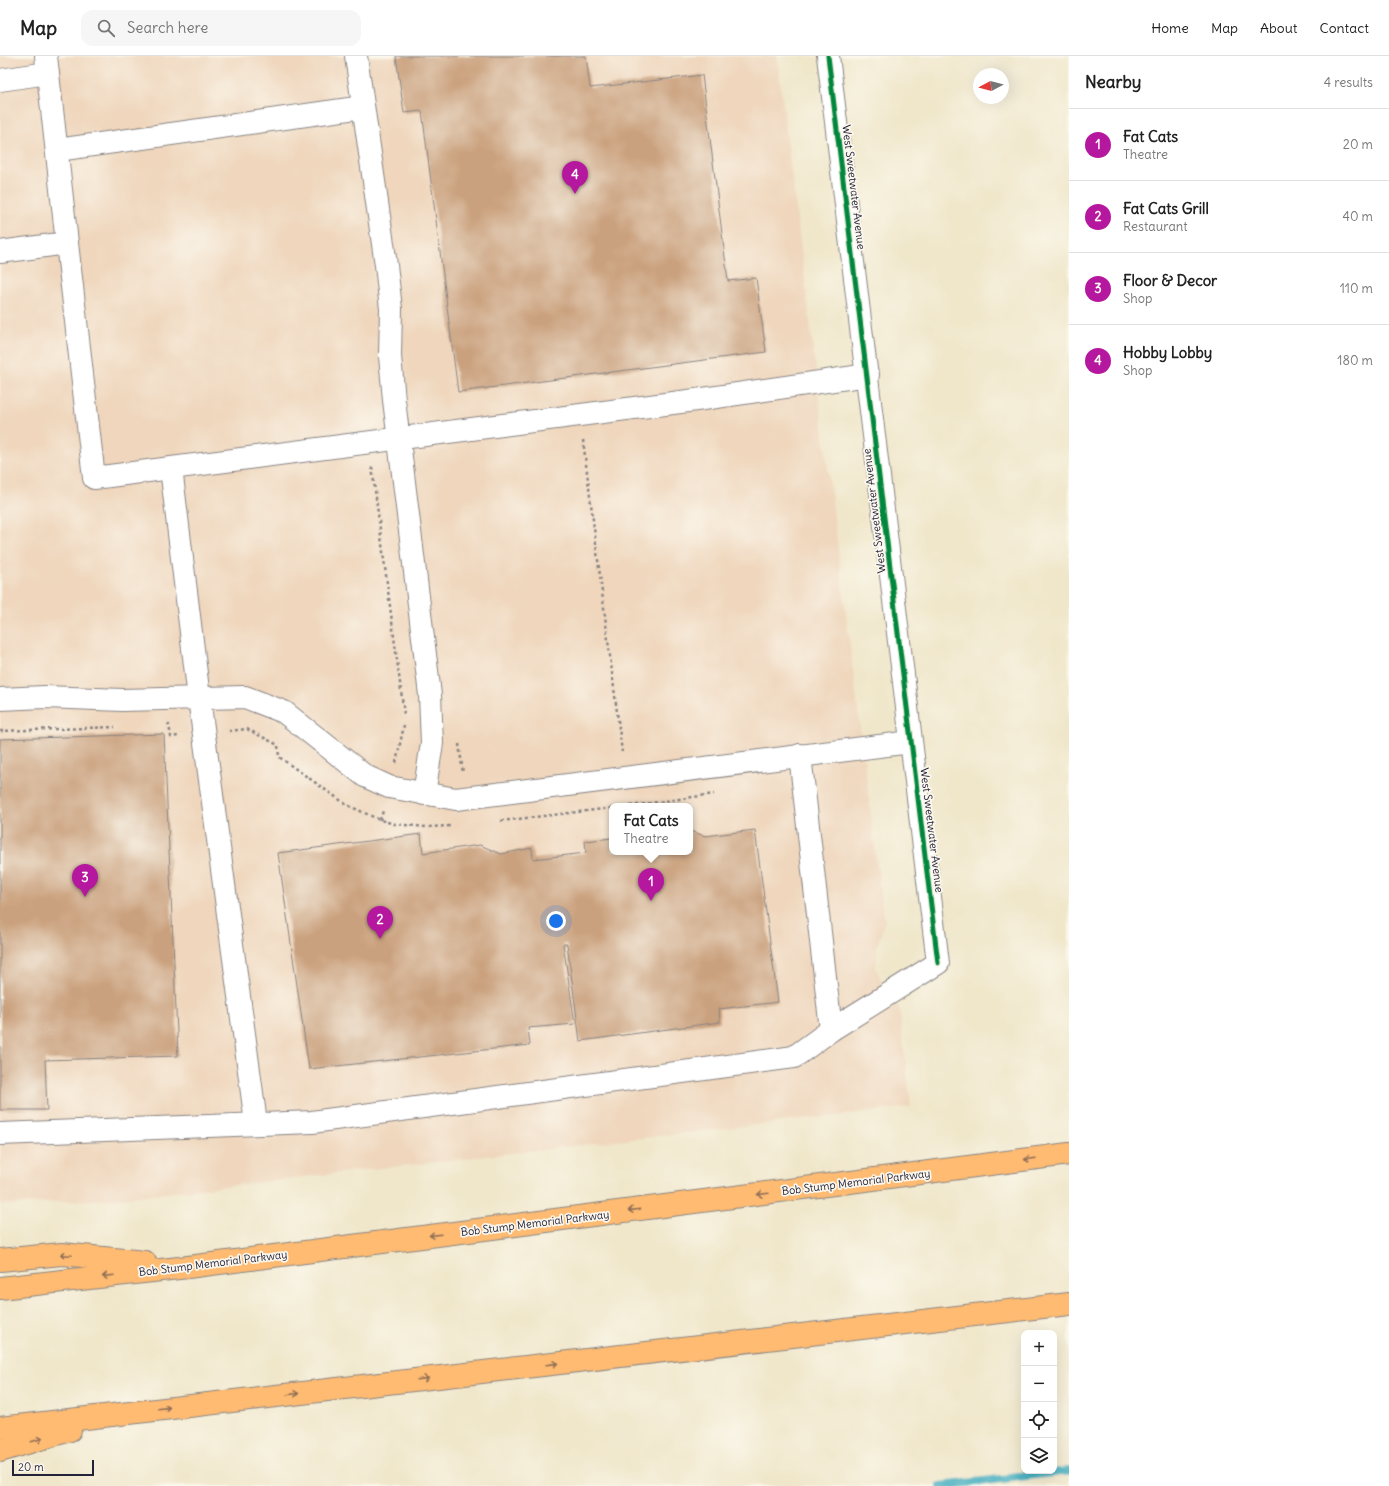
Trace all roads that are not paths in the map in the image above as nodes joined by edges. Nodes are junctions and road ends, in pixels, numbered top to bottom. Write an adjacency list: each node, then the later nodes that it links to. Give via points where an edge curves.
1 (356, 56): 5 (street)
2 (828, 56): 9 (street, West Sweetwater Avenue)
3 (47, 64): 4 (street); 6 (street)
4 (0, 80)
5 (363, 107): 6 (street); 10 (street, via 391,309 392,380)
6 (57, 150): 7 (street)
7 (67, 243): 8 (street); 11 (street, via 94,478)
8 (0, 252)
9 (868, 375): 10 (street); 14 (street, West Sweetwater Avenue)
10 (398, 438): 11 (street); 16 (street, via 430,695 432,743)
11 (171, 468): 12 (street)
12 (199, 698): 13 (street); 16 (street, via 245,697 284,712 365,776 389,787); 18 (street)
13 (0, 699)
14 (910, 742): 15 (street); 17 (street, West Sweetwater Avenue, via 938,963)
15 (800, 755): 16 (street, via 456,799); 17 (street)
16 (424, 794)
17 (831, 1030): 18 (street, via 794,1057 312,1122)
18 (256, 1123): 19 (street)
19 (0, 1134)
20 (1069, 1154): 22 (highway, Bob Stump Memorial Parkway, one-way to 22)
21 (0, 1260): 22 (highway, one-way to 21, via 62,1254)
22 (188, 1267): 23 (highway, Bob Stump Memorial Parkway, one-way to 23)
23 (0, 1288)
24 (1069, 1304): 25 (highway, one-way to 24)
25 (126, 1413): 26 (highway); 27 (highway, one-way to 25)
26 (0, 1428)
27 (0, 1451)

